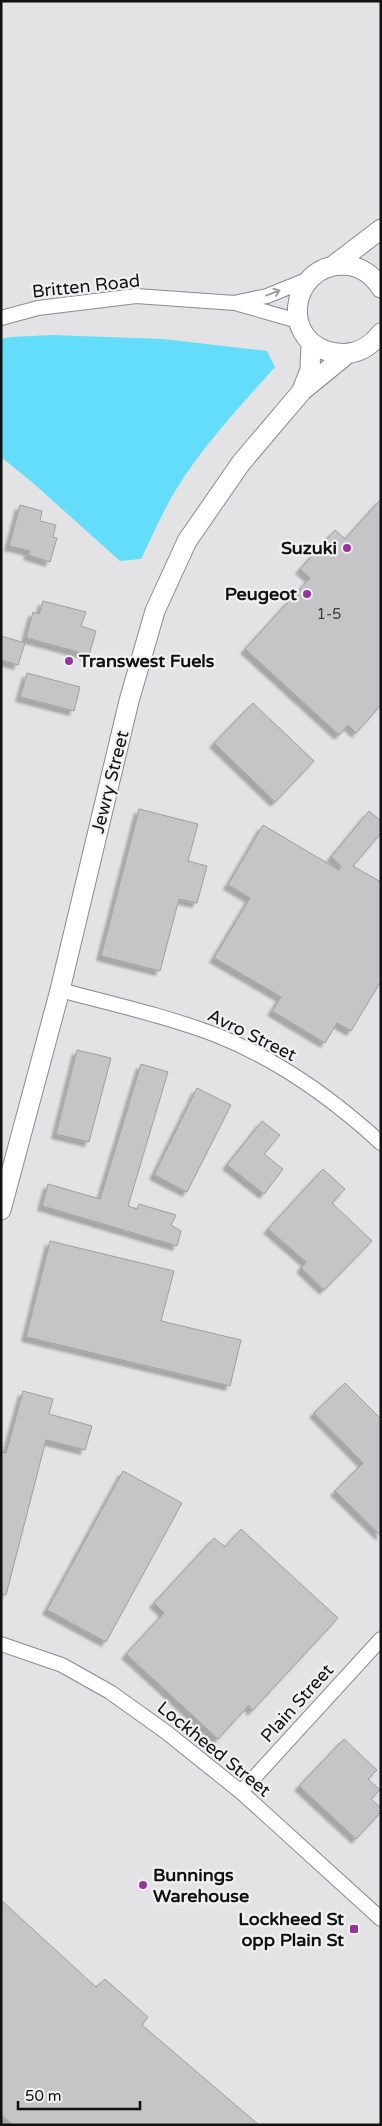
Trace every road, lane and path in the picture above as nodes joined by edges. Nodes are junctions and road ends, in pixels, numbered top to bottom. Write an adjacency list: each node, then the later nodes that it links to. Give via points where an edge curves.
1 (381, 230): 2 (main road)
2 (334, 265): 3 (main road); 4 (main road, via 350,265)
3 (309, 278): 5 (street, Britten Road, one-way to 3, via 267,296); 7 (main road, via 297,305)
4 (379, 279)
5 (235, 303): 6 (street, Britten Road, via 136,296 38,308); 7 (street, Britten Road)
6 (1, 318)
7 (298, 320): 9 (main road)
8 (381, 333): 10 (main road, Jewry Street, via 370,345)
9 (311, 344): 10 (main road, via 325,352); 11 (main road, Jewry Street, via 310,370)
10 (346, 355): 11 (main road, Jewry Street)
11 (302, 391): 12 (main road, Jewry Street, via 240,464 187,541 156,611 129,701)
12 (60, 990): 13 (street, Avro Street, via 217,1036 311,1086); 14 (main road, Jewry Street)
13 (381, 1143)
14 (1, 1210)
15 (381, 1639): 17 (street, Plain Street)
16 (1, 1644): 17 (street, Lockheed Street, via 62,1665 110,1692)
17 (241, 1792): 18 (street, Lockheed Street)
18 (381, 1918)

